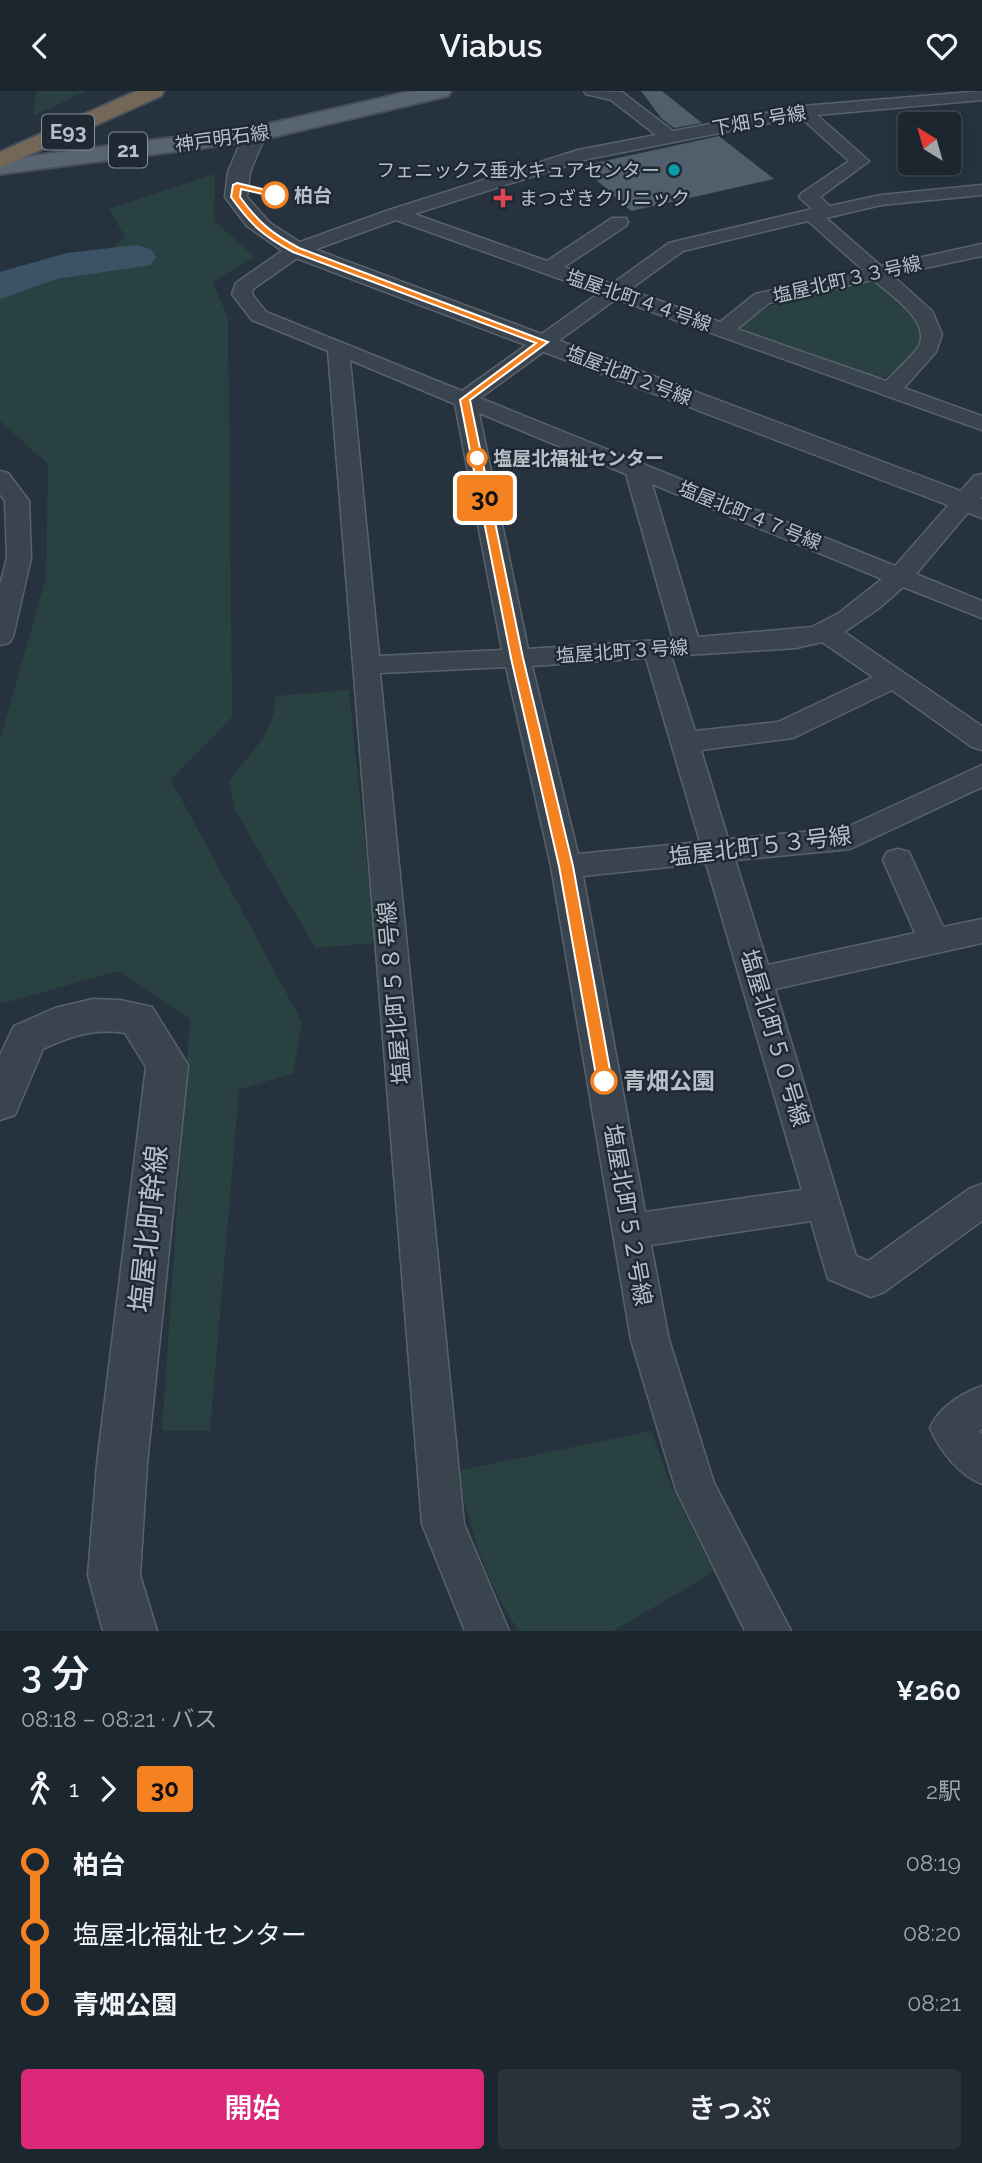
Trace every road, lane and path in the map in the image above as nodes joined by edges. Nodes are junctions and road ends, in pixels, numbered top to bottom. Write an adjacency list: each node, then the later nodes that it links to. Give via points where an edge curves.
1 (440, 91): 6 (main road, 神戸明石線 / 21)
2 (592, 91): 7 (street, via 616,96)
3 (135, 94): 8 (highway, E93); 9 (highway, E93)
4 (982, 95): 5 (street, 下畑５号線)
5 (803, 111): 7 (street, 下畑５号線); 12 (street, via 860,161 808,197)
6 (255, 134): 10 (main road, 神戸明石線 / 21); 15 (street, 塩屋北町２号線, via 239,172 236,197 256,225)
7 (670, 137): 13 (street, 下畑５号線, via 584,155)
8 (0, 145)
9 (0, 161)
10 (0, 167)
11 (982, 190): 12 (street, via 881,200)
12 (819, 213): 18 (street); 19 (street, via 676,247)
13 (396, 214): 15 (street); 17 (street, 塩屋北町４４号線)
14 (619, 222): 17 (street)
15 (296, 250): 21 (street, 塩屋北町２号線); 22 (street, 塩屋北町４７号線, via 243,287 242,294 259,316)
16 (981, 251): 18 (street, 塩屋北町３３号線)
17 (550, 268): 19 (street, 塩屋北町４４号線)
18 (876, 272): 20 (street, 塩屋北町３３号線, via 762,298); 23 (street, via 925,315 932,334 929,348)
19 (614, 292): 20 (street, 塩屋北町４４号線); 21 (street)
20 (723, 330): 23 (street, 塩屋北町４４号線)
21 (543, 342): 24 (street); 28 (street, 塩屋北町２号線)
22 (338, 348): 24 (street, 塩屋北町４７号線); 36 (street, 塩屋北町５８号線)
23 (890, 390): 25 (street, 塩屋北町４４号線)
24 (465, 400): 26 (street, 塩屋北町４７号線); 35 (street)
25 (982, 423)
26 (636, 469): 29 (street, 塩屋北町４７号線); 33 (street)
27 (0, 478): 32 (street, via 17,501 19,558)
28 (976, 498): 29 (street, 塩屋北町３号線)
29 (899, 576): 30 (street, 塩屋北町４７号線); 31 (street, 塩屋北町３号線)
30 (982, 610)
31 (826, 632): 33 (street, 塩屋北町３号線, via 796,639); 37 (street)
32 (0, 637)
33 (688, 646): 34 (street, 塩屋北町３号線)
34 (656, 649): 35 (street, 塩屋北町３号線); 39 (street, 塩屋北町５０号線)
35 (517, 658): 36 (street, 塩屋北町３号線); 43 (street, 塩屋北町５２号線)
36 (365, 665): 54 (street, 塩屋北町５８号線, via 443,1524)
37 (893, 679): 38 (street); 39 (street, via 783,731)
38 (982, 740)
39 (684, 742): 41 (street, 塩屋北町５０号線)
40 (982, 775): 41 (street, 塩屋北町５３号線, via 850,838)
41 (719, 853): 43 (street, 塩屋北町５３号線); 46 (street, 塩屋北町５０号線)
42 (898, 860): 45 (street)
43 (566, 866): 50 (street, 塩屋北町５２号線)
44 (982, 931): 45 (street)
45 (934, 941): 46 (street)
46 (757, 980): 49 (street, 塩屋北町５０号線)
47 (0, 1102): 53 (street, 塩屋北町幹線, via 28,1038 77,1016 112,1014 138,1019 167,1065 122,1464 114,1575)
48 (982, 1200): 49 (street, 塩屋北町５０号線, via 870,1280 841,1267)
49 (824, 1203): 50 (street)
50 (631, 1231): 55 (street, 塩屋北町５２号線, via 650,1340 696,1490)
51 (982, 1405): 52 (street, via 950,1428)
52 (982, 1464)
53 (130, 1631)
54 (487, 1631)
55 (769, 1631)

